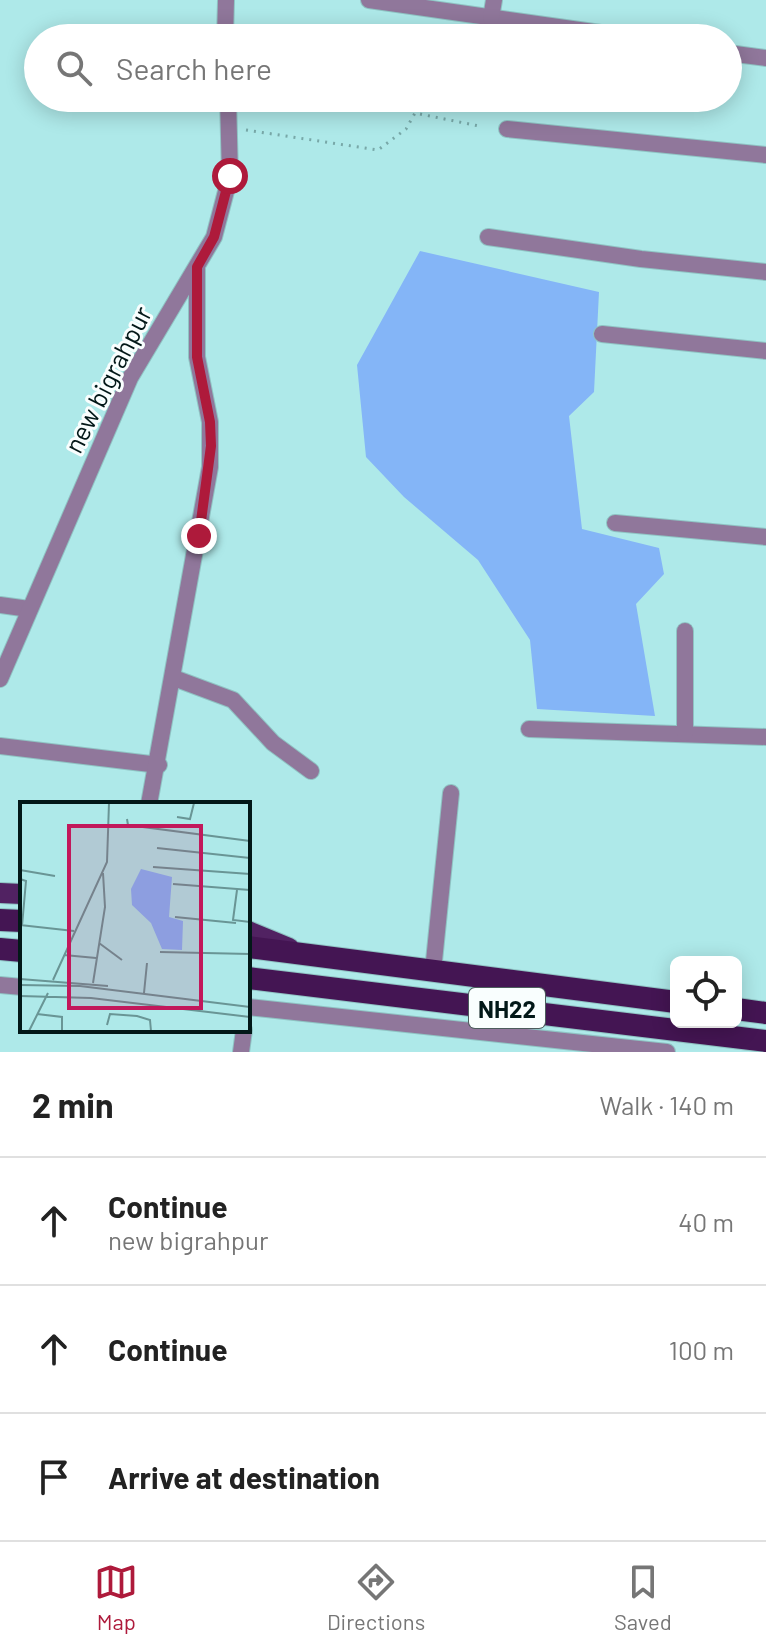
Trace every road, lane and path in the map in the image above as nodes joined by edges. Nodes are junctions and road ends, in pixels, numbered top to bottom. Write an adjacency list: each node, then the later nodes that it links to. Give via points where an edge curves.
1 (226, 0): 5 (street)
2 (369, 0): 4 (street)
3 (494, 0): 4 (street)
4 (491, 18): 6 (street)
5 (225, 24)
6 (534, 24)
7 (742, 55): 8 (street)
8 (766, 58)
9 (229, 112): 11 (street, new bigrahpur)
10 (479, 126): 11 (path, via 415,113 406,129 378,150)
11 (230, 129): 15 (street, new bigrahpur, via 224,206)
12 (507, 129): 13 (street)
13 (766, 155)
14 (488, 237): 16 (street)
15 (197, 267): 22 (street, new bigrahpur, via 130,378); 24 (street, via 197,357 211,446)
16 (766, 272)
17 (602, 334): 18 (street)
18 (766, 351)
19 (615, 523): 20 (street)
20 (766, 537)
21 (0, 605): 22 (street)
22 (29, 609): 25 (street, new bigrahpur)
23 (685, 631): 27 (street)
24 (174, 678): 30 (street); 31 (street, via 233,700 273,743)
25 (0, 679)
26 (529, 729): 27 (street)
27 (685, 733): 28 (street)
28 (766, 737)
29 (0, 746): 30 (street)
30 (159, 765): 33 (street)
31 (311, 771)
32 (451, 793): 43 (street)
33 (150, 802)
34 (0, 893): 35 (main road)
35 (20, 894)
36 (0, 920): 37 (highway)
37 (20, 921)
38 (250, 932): 42 (main road)
39 (250, 947): 42 (highway, NH22)
40 (0, 949): 41 (highway)
41 (20, 951)
42 (304, 954): 43 (highway, NH22)
43 (433, 971): 47 (highway, NH22)
44 (250, 978): 52 (highway, NH22)
45 (0, 985): 46 (street)
46 (20, 987)
47 (670, 1001)
48 (250, 1007): 54 (street)
49 (742, 1010): 50 (highway)
50 (766, 1013)
51 (244, 1032): 53 (street)
52 (766, 1041)
53 (241, 1052)
54 (667, 1052)

